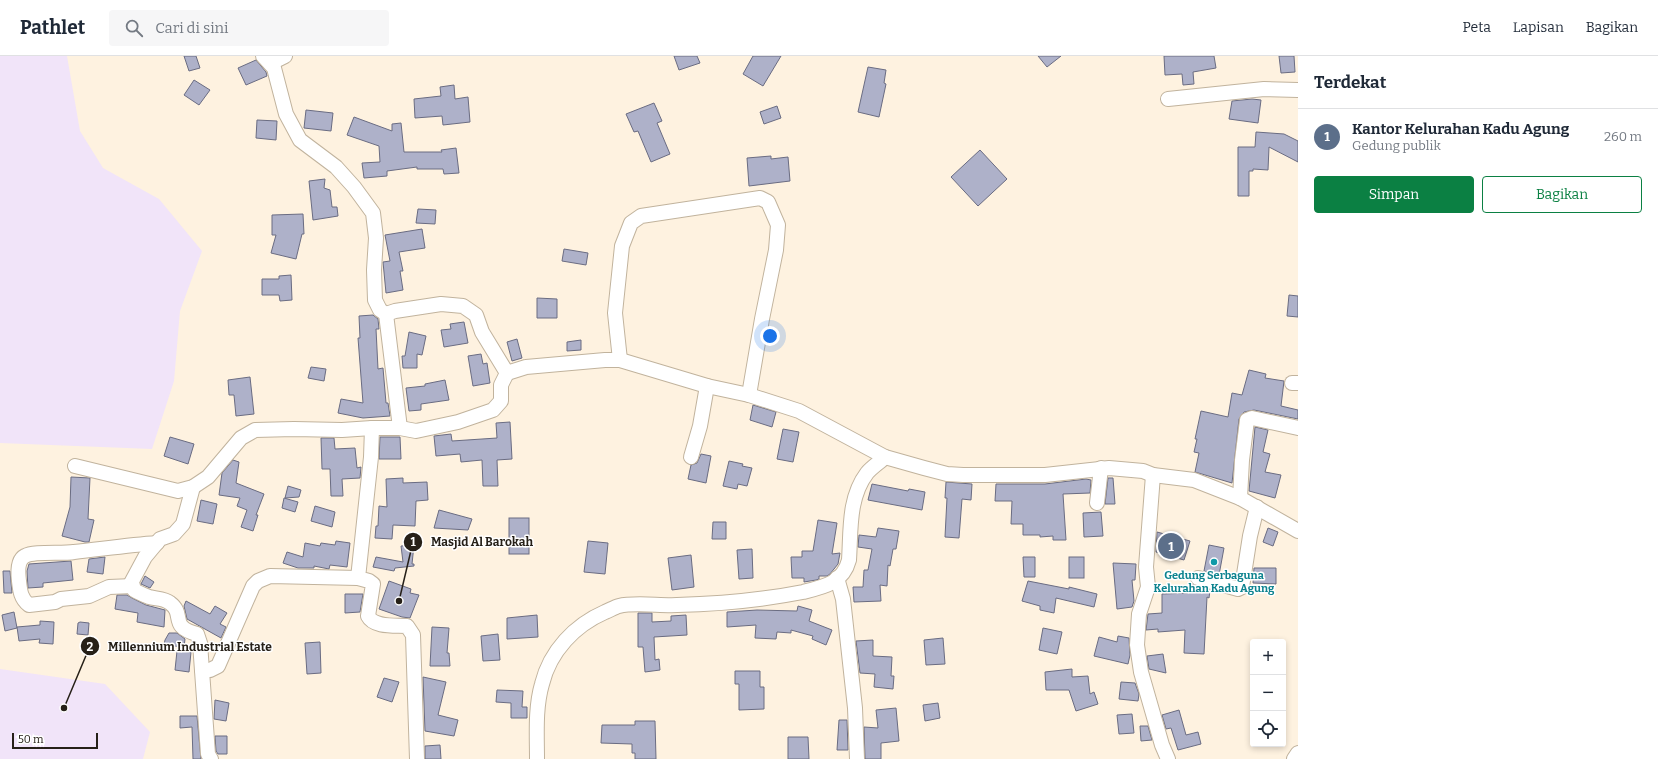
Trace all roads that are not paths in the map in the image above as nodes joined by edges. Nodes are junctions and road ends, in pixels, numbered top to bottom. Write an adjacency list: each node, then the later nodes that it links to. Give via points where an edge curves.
1 (285, 56): 2 (street)
2 (267, 60): 5 (street, via 274,68 286,114 300,140 336,167 373,214 376,238 375,300 380,310)
3 (1298, 90): 4 (street, via 1264,89)
4 (1168, 98)
5 (386, 314): 7 (street, via 442,304 463,306 476,315 482,332); 11 (street)
6 (620, 360): 7 (street, via 526,367); 8 (street); 9 (street, via 615,313 622,246 631,223 641,216 760,198 768,202 778,225 776,250)
7 (507, 373): 11 (street, via 501,385 501,401 493,410 458,422 416,431)
8 (707, 386): 9 (street); 13 (street)
9 (749, 396): 14 (street, via 799,411)
10 (372, 428): 11 (street); 18 (street, via 255,430 241,438 208,477); 24 (street)
11 (400, 428)
12 (1298, 428): 19 (street, via 1252,418 1247,420)
13 (692, 457)
14 (886, 457): 16 (street, via 947,474 1045,475); 25 (street, via 867,473 859,490 851,511 849,560 847,567)
15 (75, 466): 18 (street, via 178,491)
16 (1101, 468): 17 (street, via 1143,471); 20 (street)
17 (1153, 475): 19 (street, via 1194,480); 34 (street, via 1146,567 1148,587 1139,614 1137,645 1141,672)
18 (193, 487): 23 (street, via 183,524 174,534 160,539)
19 (1240, 498): 21 (street)
20 (1097, 503)
21 (1257, 507): 22 (street); 26 (street, via 1242,587 1238,589)
22 (1298, 530)
23 (157, 543): 27 (street, via 136,573); 27 (street, via 25,555 20,561 20,590 23,600 29,605 89,596 109,587)
24 (358, 578): 28 (street, via 270,576 258,581 253,586 218,666); 31 (street, via 373,584 368,616 370,620 374,623 408,626 414,635)
25 (837, 578): 32 (street, via 825,587 790,594 727,602 619,606 595,616 560,646 541,684); 33 (street, via 843,599 855,708)
26 (1198, 578)
27 (132, 586): 28 (street, via 139,593 170,603 178,614 177,620 181,627 197,634)
28 (202, 670): 30 (street, via 208,754)
29 (1298, 753): 35 (street)
30 (211, 759)
31 (417, 759)
32 (537, 759)
33 (857, 759)
34 (1168, 759)
35 (1294, 759)

